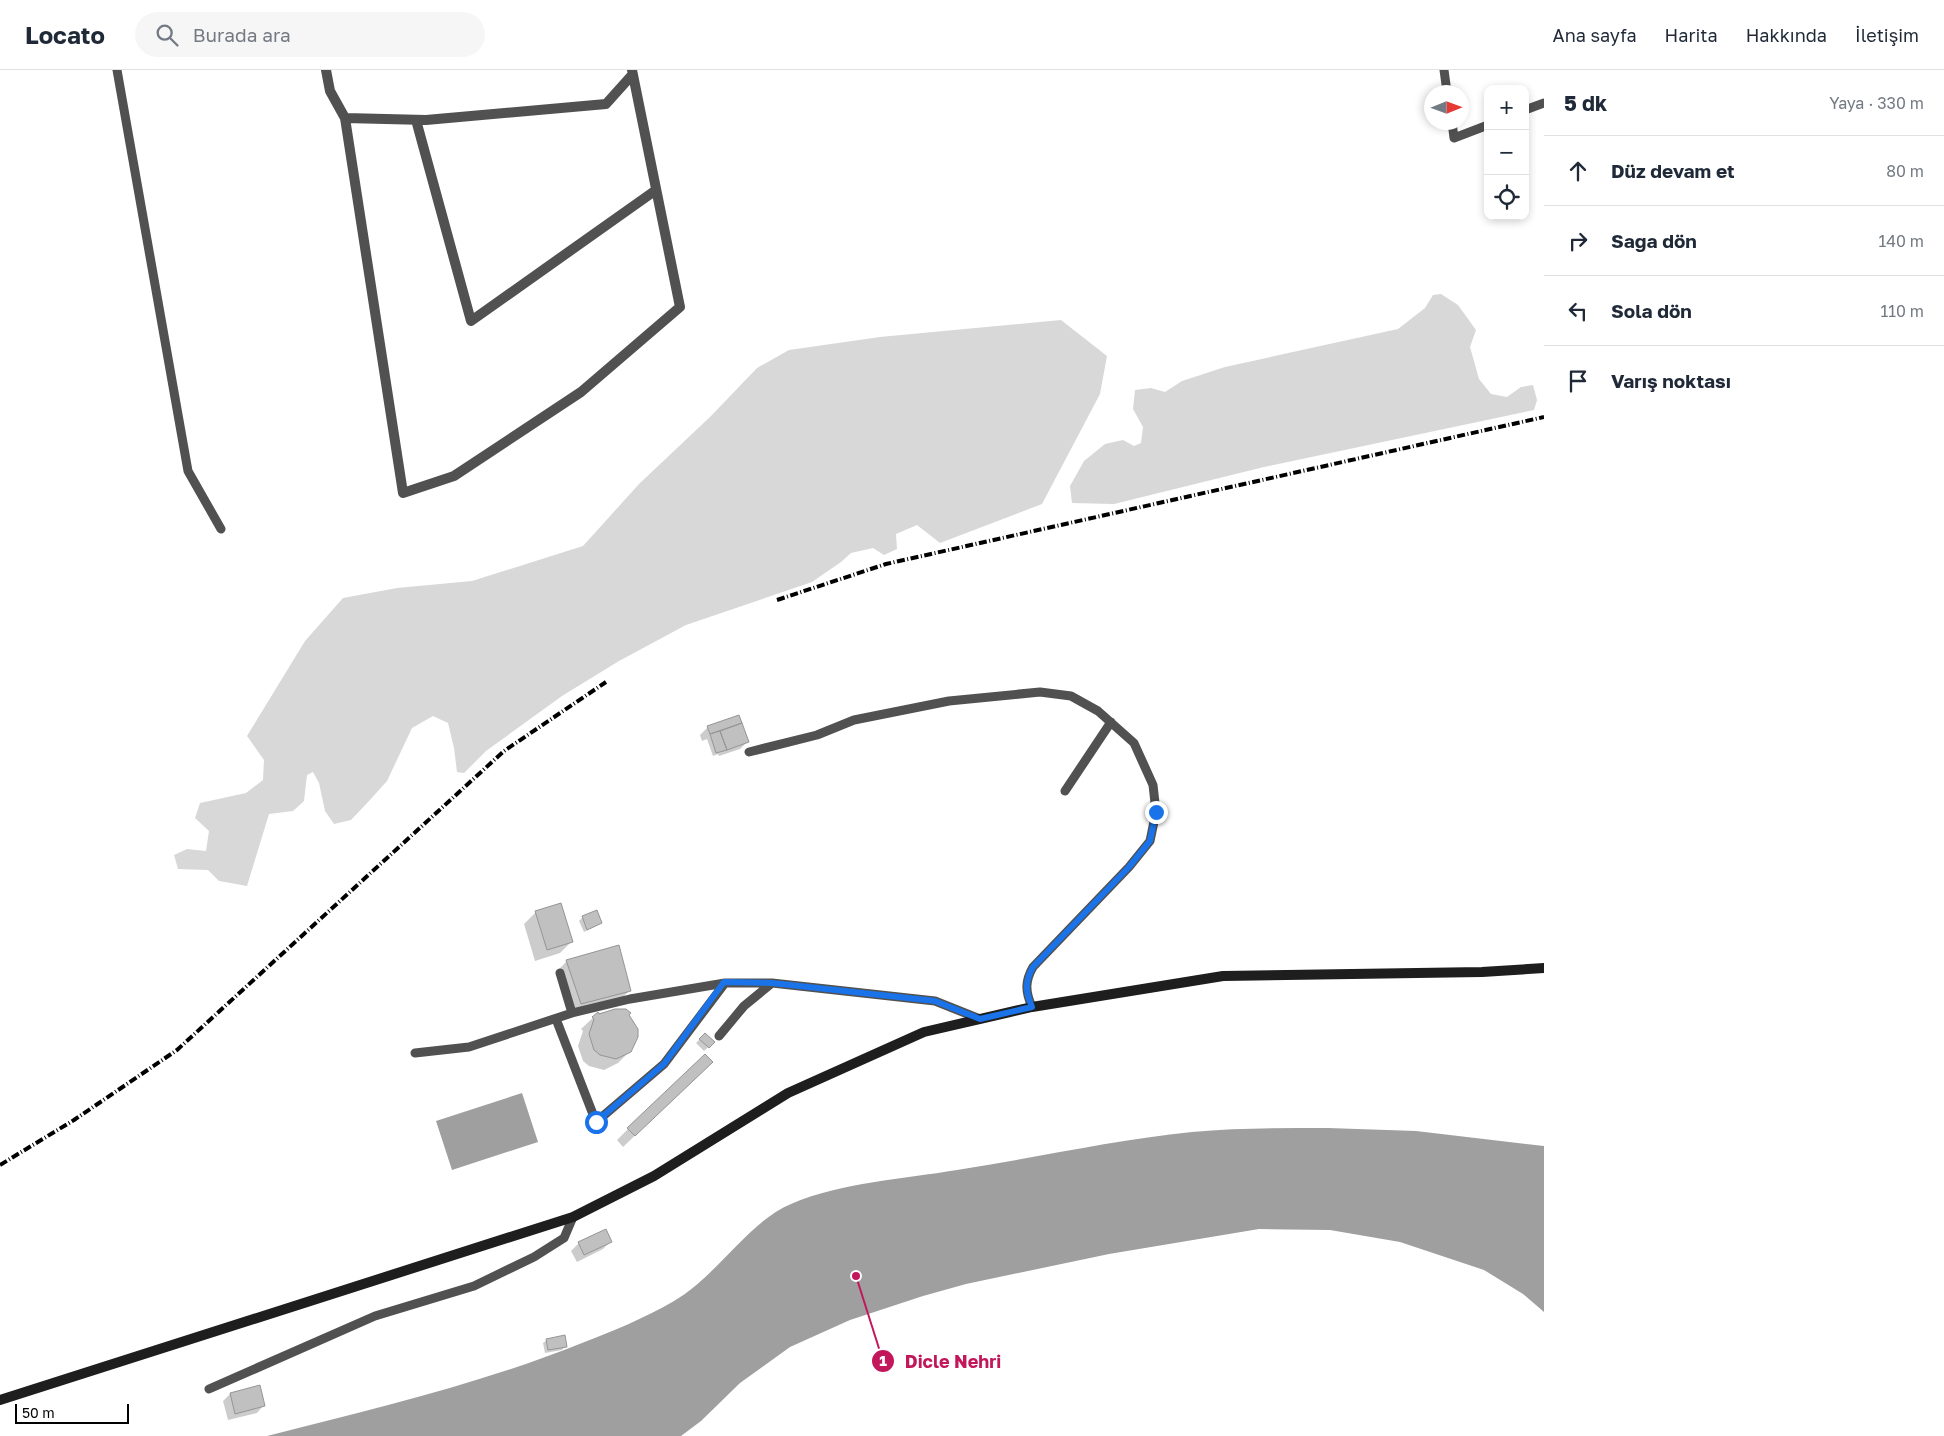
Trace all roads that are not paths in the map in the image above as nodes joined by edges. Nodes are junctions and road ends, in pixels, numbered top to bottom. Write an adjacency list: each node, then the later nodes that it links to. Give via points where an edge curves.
1 (117, 70): 13 (lane, via 188,471)
2 (326, 70): 8 (street, via 330,91)
3 (1444, 70): 5 (lane)
4 (632, 73): 9 (street, via 606,104); 12 (street)
5 (1447, 85)
6 (1544, 102): 7 (lane)
7 (1529, 108)
8 (345, 118): 9 (street); 12 (street, via 403,493 454,476 582,392 680,307)
9 (416, 120): 12 (street, via 471,321)
10 (1484, 127): 11 (lane, via 1454,138)
11 (1453, 130)
12 (656, 190)
13 (221, 529)
14 (1111, 722): 15 (lane, via 1071,696 1040,692 948,701 868,716 817,735); 16 (lane); 21 (lane, via 1134,743 1153,785 1156,812 1150,841 1033,967 1026,979 1026,995)
15 (748, 752)
16 (1065, 790)
17 (1544, 968): 21 (street, via 1223,976)
18 (560, 973): 22 (lane)
19 (724, 982): 20 (lane); 22 (lane); 23 (lane, via 664,1064 596,1122)
20 (772, 983): 24 (lane, via 935,1001); 25 (lane, via 744,1006)
21 (1032, 1007): 24 (street)
22 (572, 1013): 23 (lane)
23 (556, 1019): 26 (lane, via 469,1047)
24 (980, 1019): 27 (street, via 924,1032 788,1093 654,1176)
25 (719, 1036)
26 (415, 1053)
27 (573, 1218): 28 (lane, via 564,1238 534,1257 474,1286 375,1316); 29 (street)
28 (209, 1388)
29 (0, 1400)

